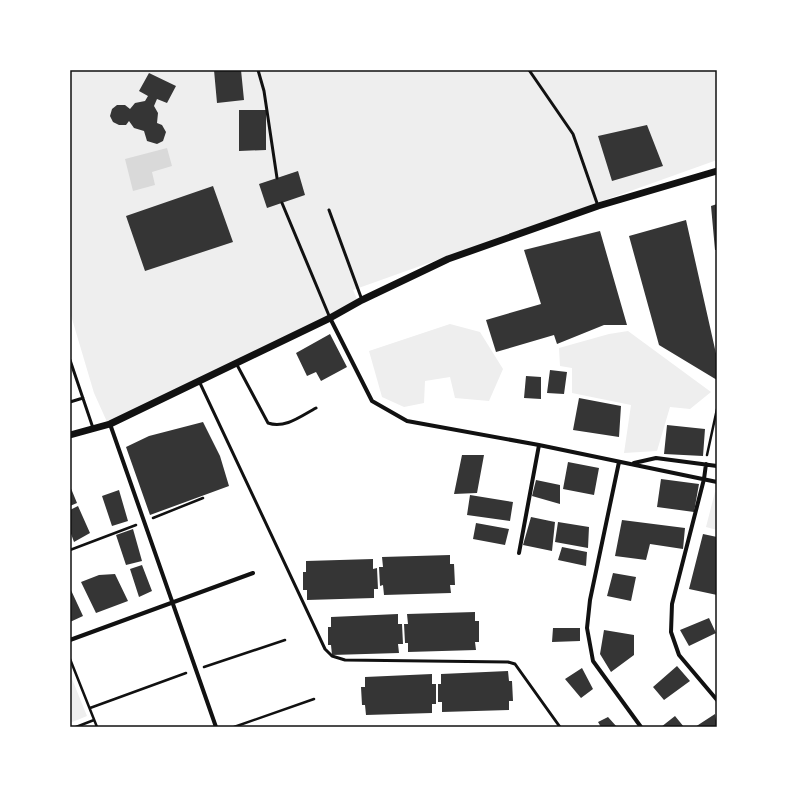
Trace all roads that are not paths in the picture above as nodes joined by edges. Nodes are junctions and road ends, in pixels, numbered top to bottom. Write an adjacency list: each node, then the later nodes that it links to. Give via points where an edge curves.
1 (258, 70): 4 (lane, via 264,91)
2 (529, 70): 6 (lane, via 573,134)
3 (717, 170): 6 (street)
4 (277, 178)
5 (282, 203): 9 (lane)
6 (598, 206): 8 (street, via 448,259)
7 (329, 210): 8 (lane)
8 (362, 300): 9 (street)
9 (330, 318): 11 (street); 19 (street, via 372,401 386,410 407,421)
10 (70, 360): 13 (lane)
11 (236, 363): 12 (street); 15 (lane, via 268,423 282,425)
12 (199, 381): 16 (street); 32 (lane, via 325,649 332,656 346,660 515,664)
13 (83, 398): 14 (lane); 17 (lane)
14 (70, 402)
15 (316, 408)
16 (110, 424): 17 (street); 28 (street)
17 (93, 428): 18 (street)
18 (70, 435)
19 (538, 445): 20 (street); 26 (street)
20 (619, 462): 21 (street); 33 (street, via 590,600 587,628 594,661)
21 (631, 464): 22 (street, via 656,458); 24 (street)
22 (706, 464): 23 (street); 24 (street)
23 (717, 466)
24 (704, 479): 25 (street); 30 (street, via 672,604 671,632 679,655)
25 (717, 482)
26 (519, 553)
27 (253, 573): 28 (street)
28 (173, 602): 29 (street); 31 (street)
29 (70, 640)
30 (717, 700)
31 (216, 727)
32 (560, 727)
33 (641, 727)

